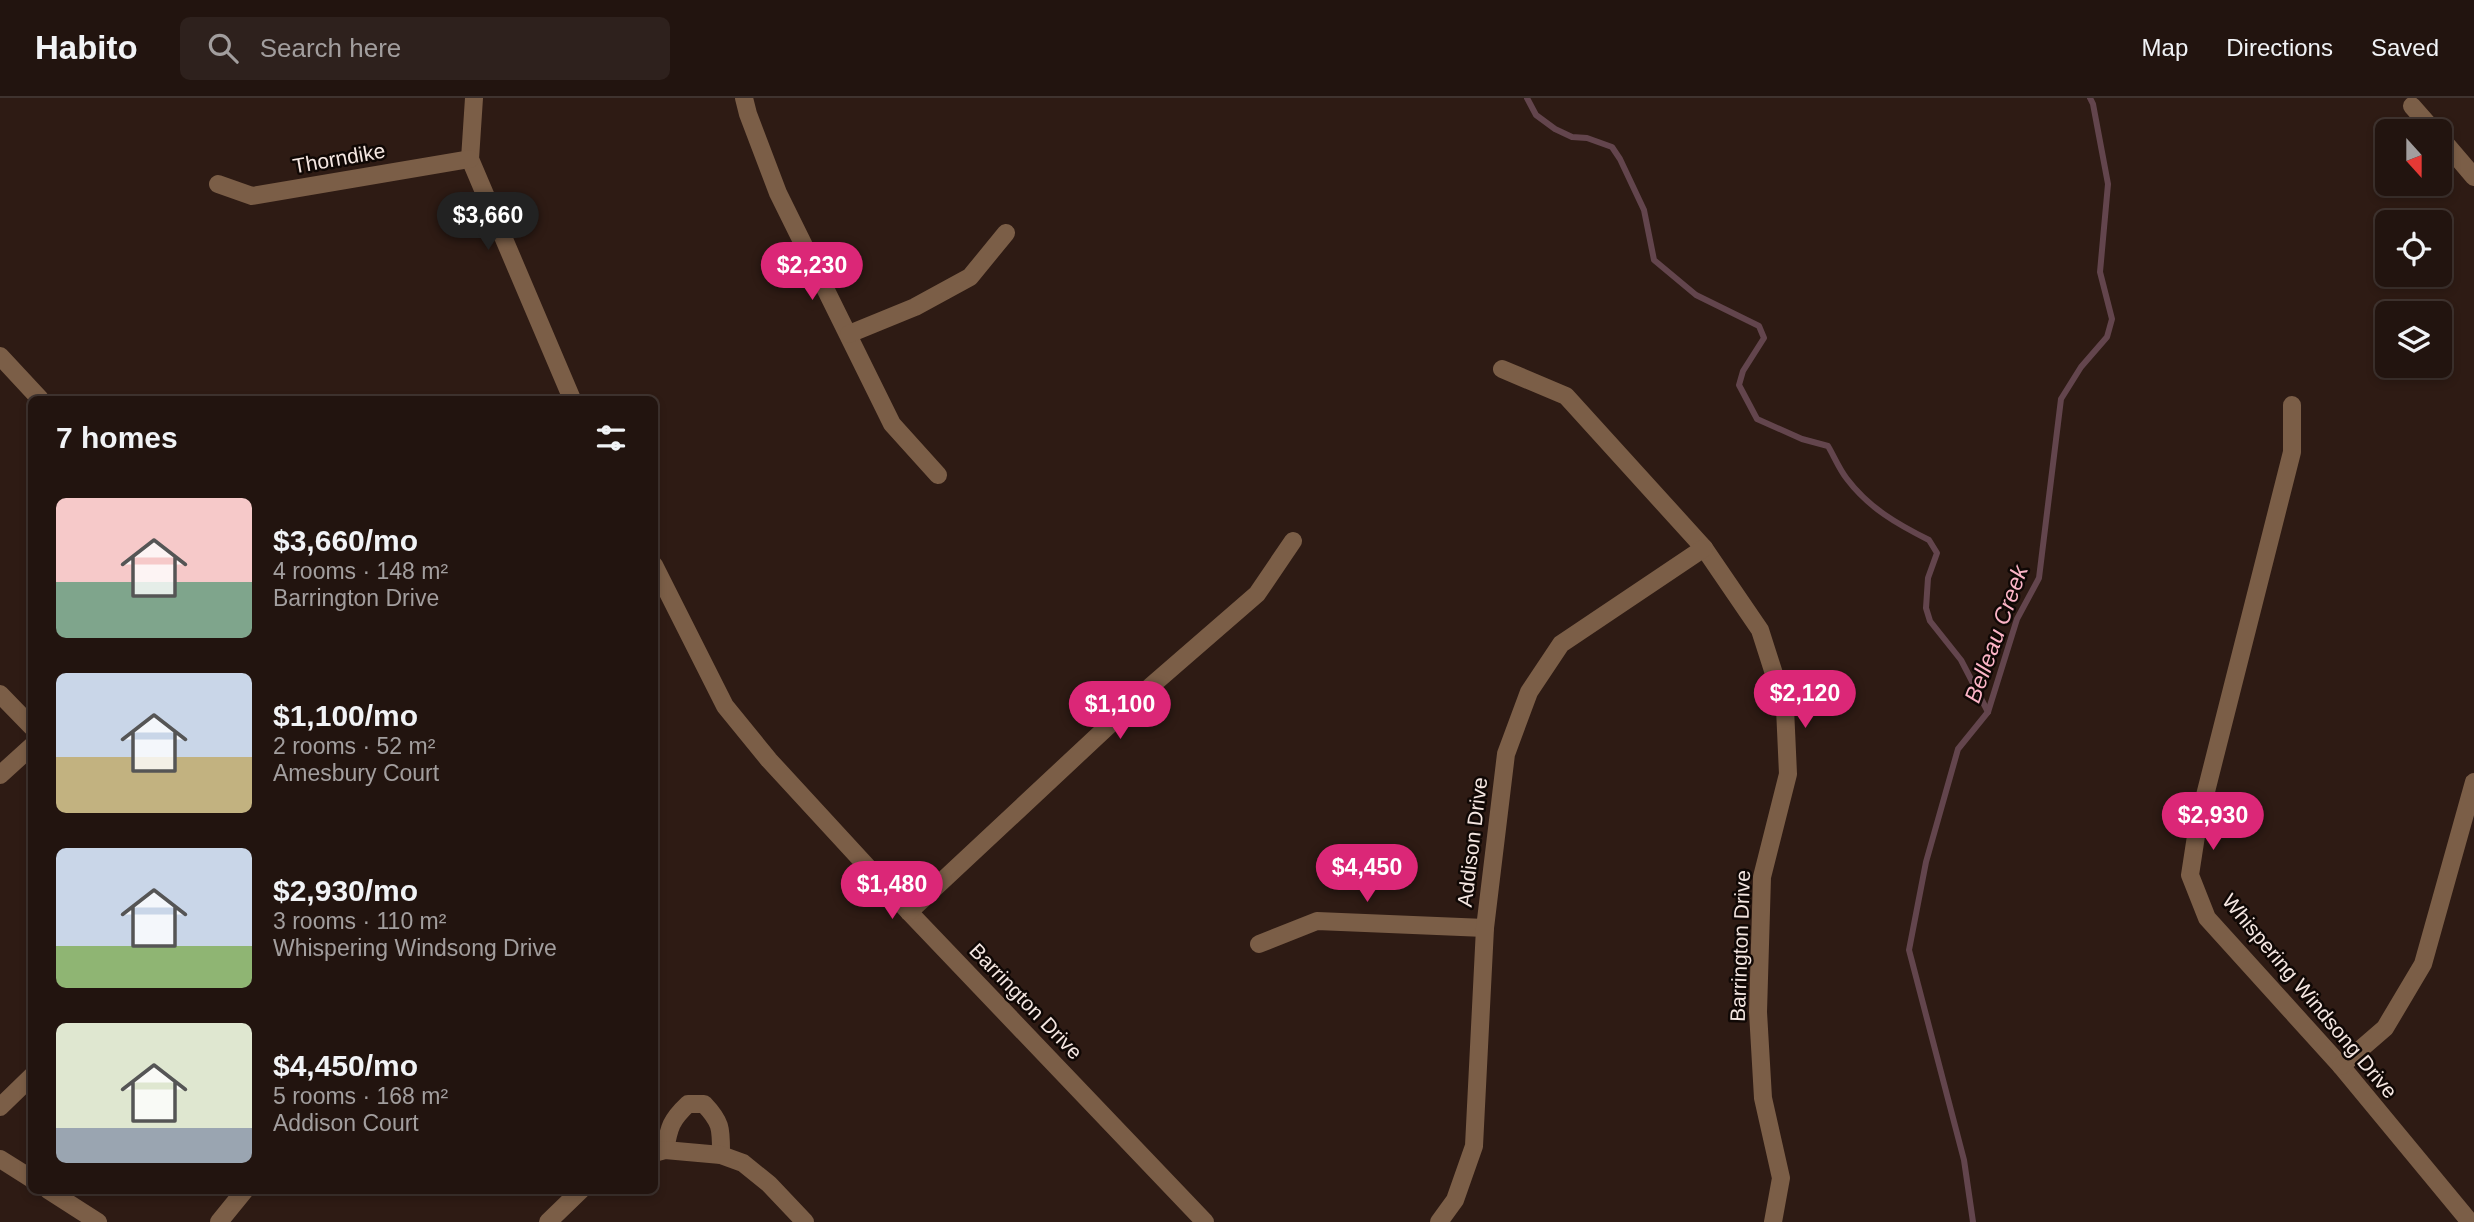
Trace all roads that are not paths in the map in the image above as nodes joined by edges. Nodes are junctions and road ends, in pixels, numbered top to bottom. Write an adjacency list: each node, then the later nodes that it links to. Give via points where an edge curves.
1 (474, 98): 6 (street)
2 (744, 98): 10 (street, via 778,193)
3 (2412, 106): 4 (street)
4 (2423, 119)
5 (2452, 151): 7 (street)
6 (470, 159): 8 (street, Thorndike, via 252,196); 14 (street)
7 (2474, 177)
8 (218, 184)
9 (1006, 233): 10 (street, via 970,276 915,307)
10 (849, 334): 16 (street, via 892,424)
11 (0, 356): 13 (street)
12 (1502, 369): 18 (street, Barrington Drive, via 1566,396)
13 (37, 396)
14 (571, 396)
15 (2292, 405): 28 (street, Whispering Windsong Drive, via 2292,452 2198,823 2190,875 2207,918)
16 (938, 475)
17 (1293, 541): 25 (street, via 1257,594 1151,686)
18 (1704, 548): 26 (street, Addison Drive, via 1561,644 1529,692 1506,754); 44 (street, Barrington Drive, via 1760,630 1785,708 1788,774 1762,877 1758,1012 1763,1098 1781,1178)
19 (658, 573): 25 (street, Barrington Drive, via 725,706)
20 (0, 694): 21 (street)
21 (28, 723)
22 (28, 750): 23 (street)
23 (0, 775)
24 (2474, 782): 28 (street, via 2423,964 2385,1028)
25 (909, 912): 42 (street, Barrington Drive)
26 (1485, 928): 27 (street, via 1317,921); 43 (street, Addison Drive, via 1474,1146 1455,1200)
27 (1259, 944)
28 (2341, 1066): 45 (street, Whispering Windsong Drive)
29 (28, 1080): 30 (street)
30 (0, 1107)
31 (660, 1151): 32 (street); 32 (street, via 676,1115 688,1104 704,1104 717,1118)
32 (720, 1155): 41 (street, via 743,1163)
33 (0, 1159): 34 (street)
34 (28, 1176)
35 (54, 1194): 38 (street)
36 (242, 1194): 39 (street)
37 (577, 1194): 40 (street)
38 (98, 1222)
39 (219, 1222)
40 (548, 1222)
41 (805, 1222)
42 (1205, 1222)
43 (1440, 1222)
44 (1773, 1222)
45 (2469, 1222)

